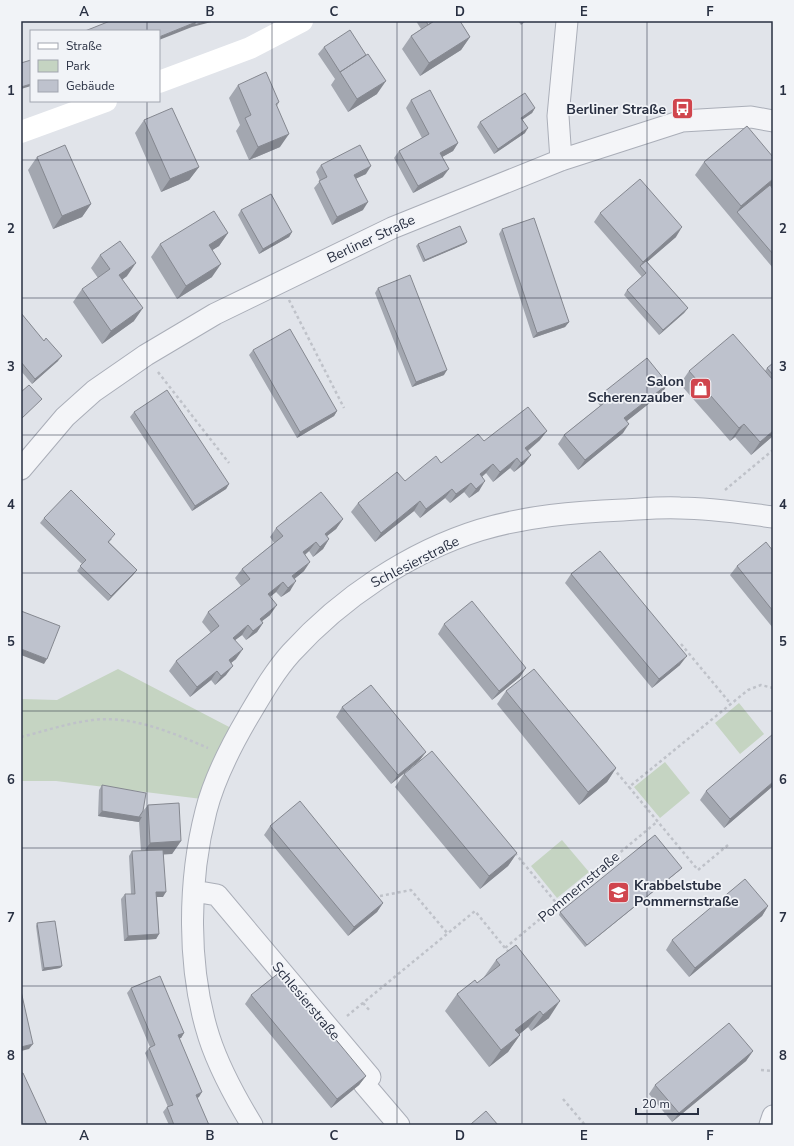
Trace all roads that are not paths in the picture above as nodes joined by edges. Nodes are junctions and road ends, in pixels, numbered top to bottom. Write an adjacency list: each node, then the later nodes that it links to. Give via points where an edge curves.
1 (302, 21): 3 (street, via 250,48)
2 (567, 21): 7 (street, via 558,116)
3 (160, 82)
4 (103, 102): 6 (street)
5 (773, 121): 7 (street, Berliner Straße, via 751,117 682,121)
6 (21, 132)
7 (561, 160): 8 (street, Berliner Straße, via 392,228 215,314 146,355 94,391 71,412)
8 (21, 469)
9 (773, 517): 10 (street, Schlesierstraße, via 681,508 574,512 522,519 478,531 438,547 362,590 321,622 290,654 268,684 227,756 206,809 197,851)
10 (194, 891): 12 (street, Schlesierstraße, via 196,966 200,999 209,1036 232,1092); 13 (street, Schlesierstraße, via 217,895 370,1077 364,1084)
11 (773, 1116): 14 (street)
12 (252, 1125)
13 (400, 1125)
14 (770, 1125)

